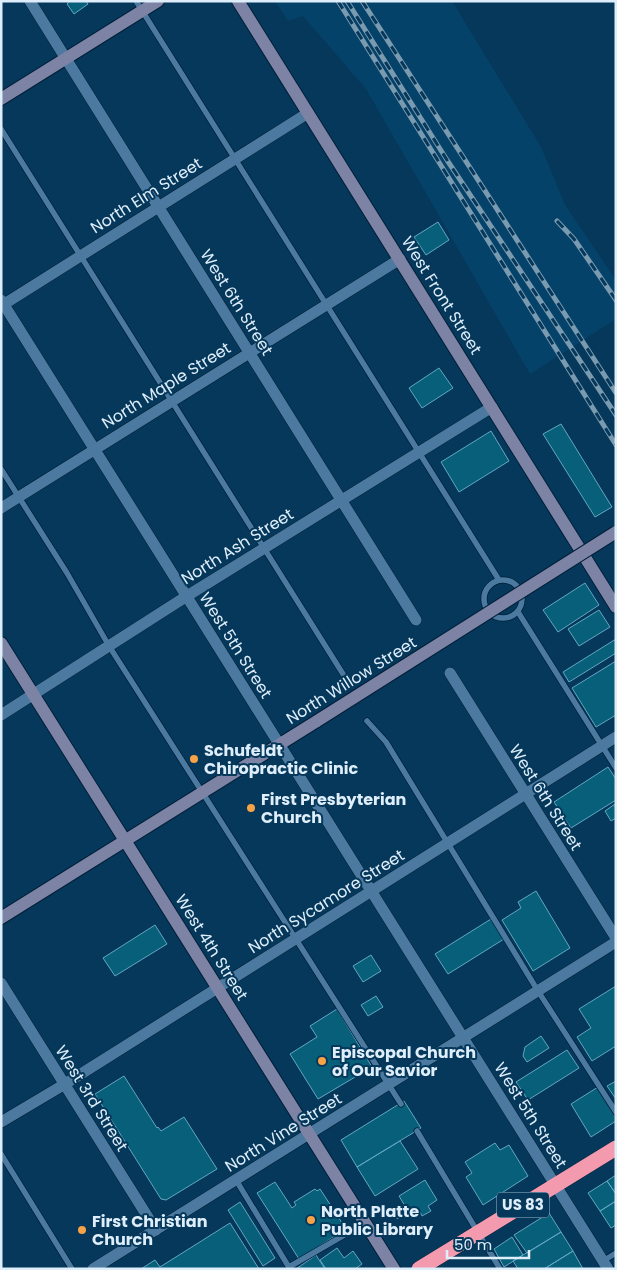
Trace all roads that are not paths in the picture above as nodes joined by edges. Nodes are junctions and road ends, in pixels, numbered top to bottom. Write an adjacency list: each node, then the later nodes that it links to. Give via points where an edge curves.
1 (30, 1): 5 (street, West 6th Street)
2 (158, 1): 4 (main road)
3 (238, 1): 7 (main road, West Front Street)
4 (139, 6): 5 (main road); 9 (lane)
5 (66, 59): 6 (main road); 10 (street, West 6th Street)
6 (1, 99)
7 (308, 113): 9 (street, North Elm Street); 12 (main road, West Front Street)
8 (1, 129): 11 (lane)
9 (235, 159): 10 (street, North Elm Street); 14 (lane)
10 (158, 207): 11 (street, North Elm Street); 15 (street, West 6th Street)
11 (80, 255): 13 (street, North Elm Street); 16 (lane)
12 (400, 259): 14 (street, North Maple Street); 17 (main road, West Front Street)
13 (2, 303): 18 (street, West 5th Street)
14 (326, 304): 15 (street, North Maple Street); 19 (lane)
15 (250, 352): 16 (street, North Maple Street); 22 (street, West 6th Street)
16 (171, 401): 18 (street, North Maple Street); 25 (lane)
17 (492, 407): 19 (street, North Ash Street); 26 (main road, West Front Street)
18 (95, 450): 21 (street, North Maple Street); 29 (street, West 5th Street)
19 (418, 451): 22 (street, North Ash Street); 27 (lane)
20 (1, 469): 21 (lane)
21 (19, 497): 23 (street, North Maple Street); 34 (lane)
22 (341, 500): 25 (street, North Ash Street); 32 (street, West 6th Street)
23 (1, 508)
24 (616, 532): 41 (main road, North Willow Street, bridge)
25 (263, 548): 29 (street, North Ash Street); 36 (lane)
26 (581, 551): 28 (street); 30 (main road, West Front Street)
27 (499, 580): 28 (lane, via 514,583); 31 (lane, via 491,584 484,594 488,612 500,619)
28 (520, 589): 31 (lane, via 522,601)
29 (187, 596): 34 (street, North Ash Street); 41 (street, West 5th Street)
30 (616, 607)
31 (518, 612): 42 (lane)
32 (416, 620)
33 (1, 643): 37 (main road, West 4th Street)
34 (109, 646): 37 (street, North Ash Street); 44 (lane)
35 (450, 673): 45 (street, West 6th Street)
36 (343, 674)
37 (33, 694): 38 (street, North Ash Street); 46 (main road, West 4th Street)
38 (1, 715)
39 (367, 721): 47 (lane, via 386,742)
40 (616, 737): 42 (street, North Sycamore Street)
41 (279, 744): 44 (main road, North Willow Street); 48 (street, West 5th Street)
42 (602, 746): 43 (lane); 45 (street, North Sycamore Street)
43 (616, 768)
44 (203, 792): 46 (main road, North Willow Street); 51 (lane)
45 (525, 794): 47 (street, North Sycamore Street); 50 (street, West 6th Street)
46 (125, 840): 49 (main road, North Willow Street); 54 (main road, West 4th Street)
47 (448, 843): 48 (street, North Sycamore Street); 55 (lane)
48 (372, 892): 51 (street, North Sycamore Street); 56 (street, West 5th Street)
49 (1, 918)
50 (616, 938)
51 (294, 940): 54 (street, North Sycamore Street); 58 (lane)
52 (616, 942): 55 (street, North Vine Street)
53 (1, 983): 57 (street, West 3rd Street)
54 (218, 988): 57 (street, North Sycamore Street); 63 (main road, West 4th Street)
55 (538, 990): 56 (street, North Vine Street); 60 (lane)
56 (463, 1038): 58 (street, North Vine Street); 67 (street, West 5th Street)
57 (65, 1084): 61 (street, North Sycamore Street); 69 (street, West 3rd Street)
58 (388, 1084): 59 (lane); 63 (street, North Vine Street)
59 (400, 1104)
60 (616, 1112)
61 (1, 1122)
62 (417, 1131): 70 (lane)
63 (310, 1134): 66 (street, North Vine Street); 68 (main road, West 4th Street)
64 (616, 1148): 67 (highway, US 83)
65 (1, 1154): 74 (lane)
66 (236, 1180): 69 (street, North Vine Street); 73 (lane)
67 (556, 1185): 70 (highway, US 83); 72 (street, West 5th Street)
68 (365, 1222): 73 (lane); 76 (main road, West 4th Street)
69 (156, 1230): 75 (street, North Vine Street)
70 (478, 1232): 77 (highway, US 83); 78 (lane)
71 (616, 1254): 72 (lane)
72 (606, 1265)
73 (290, 1268)
74 (72, 1269)
75 (93, 1269)
76 (394, 1269)
77 (419, 1269)
78 (500, 1269)

